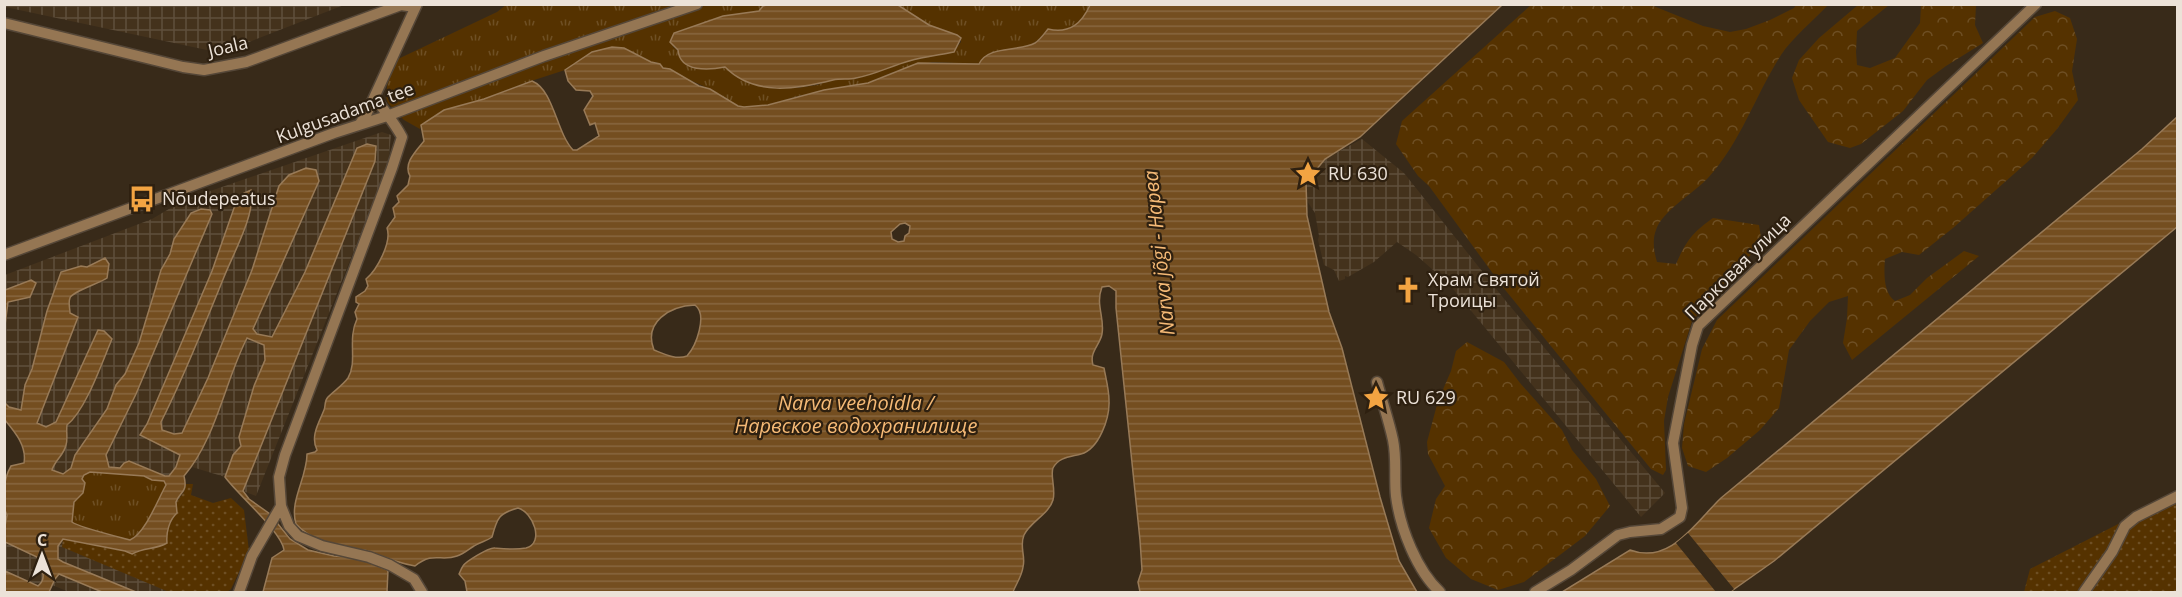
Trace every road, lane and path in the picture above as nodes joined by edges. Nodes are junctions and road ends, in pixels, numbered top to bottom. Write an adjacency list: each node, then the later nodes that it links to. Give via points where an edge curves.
1 (697, 4): 6 (street, Kulgusadama tee, via 544,56)
2 (2036, 4): 15 (street, Парковая улица, via 1698,326 1672,444 1680,517 1661,529 1618,535)
3 (416, 6): 4 (street, Joala, via 401,5 246,62 204,70); 5 (street)
4 (4, 23)
5 (375, 97): 6 (street); 7 (street)
6 (387, 116): 7 (street, Kulgusadama tee); 11 (street, via 402,137 285,455 279,477)
7 (359, 125): 8 (street, Kulgusadama tee)
8 (4, 255)
9 (1377, 382): 14 (street, via 1394,441 1399,511 1422,571)
10 (2178, 496): 16 (street, via 2125,526)
11 (278, 510): 12 (street, via 298,536 390,565 414,579); 13 (street, via 252,556)
12 (421, 590)
13 (239, 592)
14 (1440, 592)
15 (1535, 592)
16 (2084, 592)

